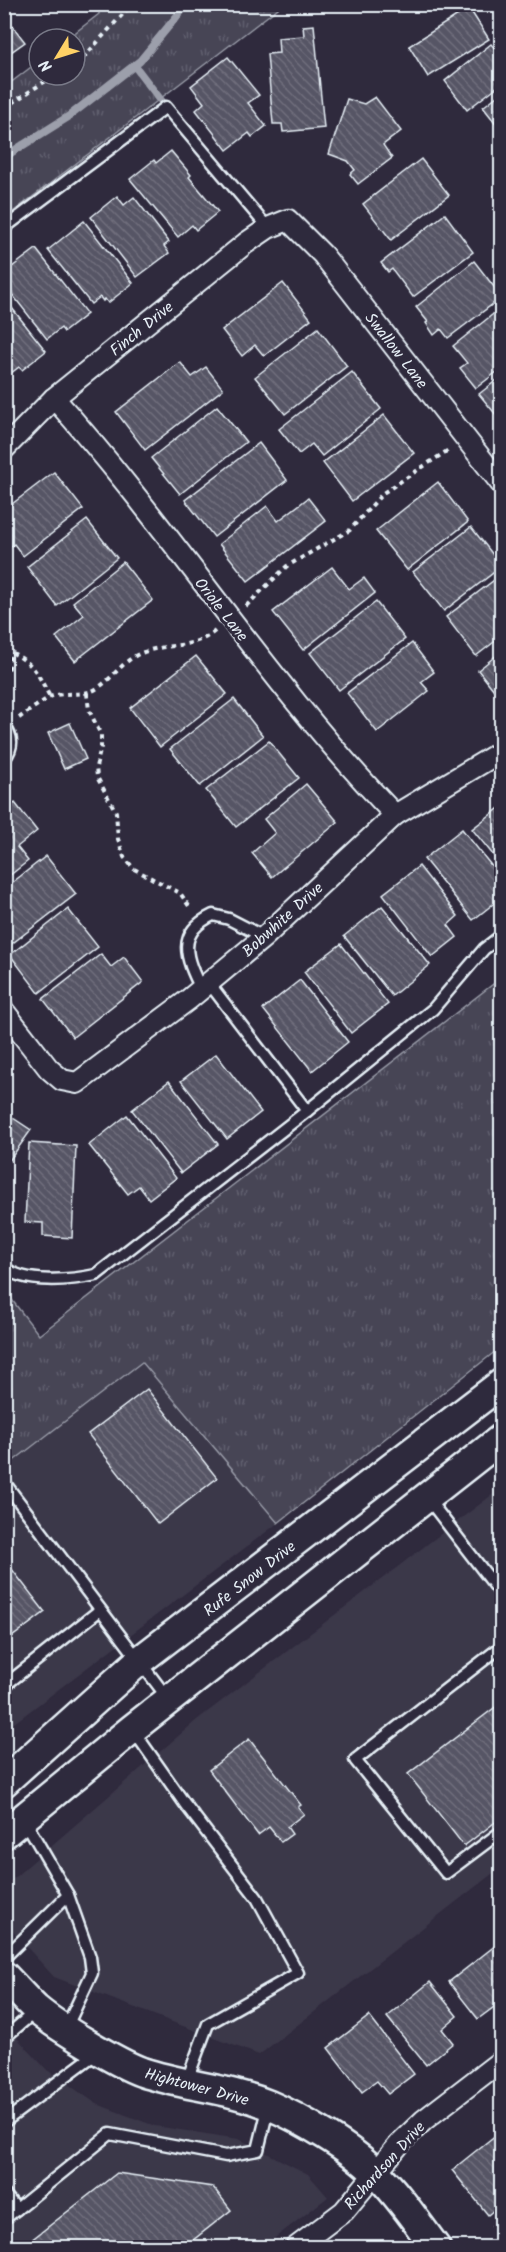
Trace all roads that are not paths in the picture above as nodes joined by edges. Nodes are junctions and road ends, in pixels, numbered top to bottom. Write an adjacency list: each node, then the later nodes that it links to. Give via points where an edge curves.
1 (288, 220): 3 (street, Finch Drive); 6 (street, Swallow Lane, via 324,255)
2 (4, 228): 3 (lane, via 166,107)
3 (268, 228): 4 (street, Finch Drive)
4 (54, 398): 5 (street, Finch Drive); 10 (street, Oriole Lane, via 273,673)
5 (4, 449)
6 (501, 485)
7 (4, 724): 9 (lane, via 13,746)
8 (501, 751): 10 (street, Bobwhite Drive)
9 (4, 760)
10 (395, 815): 12 (street, Bobwhite Drive)
11 (501, 935): 15 (lane, via 484,949 433,1009)
12 (264, 937): 13 (street, Bobwhite Drive); 13 (lane, via 213,915 200,921 188,938 186,955)
13 (205, 986): 14 (street, Bobwhite Drive, via 77,1083 62,1080 49,1069); 15 (lane)
14 (4, 1011)
15 (307, 1111): 16 (lane, via 96,1275 73,1280 37,1279)
16 (4, 1266)
17 (501, 1383): 24 (main road, Rufe Snow Drive)
18 (500, 1441): 20 (main road)
19 (4, 1482): 22 (lane)
20 (426, 1497): 21 (lane); 26 (main road)
21 (501, 1595)
22 (100, 1610): 24 (lane); 25 (lane)
23 (501, 1646): 30 (lane, via 355,1760 446,1873)
24 (139, 1661): 26 (lane); 28 (main road, Rufe Snow Drive)
25 (4, 1686)
26 (169, 1701): 27 (main road)
27 (132, 1729): 29 (main road); 39 (lane, via 257,1898 298,1973 208,2024)
28 (4, 1782)
29 (10, 1830): 31 (lane)
30 (501, 1831)
31 (68, 1895): 32 (lane); 35 (lane, via 90,1956 92,1973)
32 (4, 1958)
33 (4, 1976): 34 (main road, Hightower Drive)
34 (38, 2010): 35 (main road, Hightower Drive); 36 (lane)
35 (66, 2029): 37 (main road, Hightower Drive)
36 (4, 2038)
37 (100, 2050): 39 (main road, Hightower Drive, via 140,2071); 41 (lane)
38 (501, 2060): 42 (street, Richardson Drive, via 424,2120)
39 (186, 2084): 40 (main road, Hightower Drive)
40 (269, 2105): 42 (main road, Hightower Drive, via 346,2150); 44 (lane, via 258,2150 226,2156 110,2134)
41 (4, 2122)
42 (376, 2173): 46 (street, Richardson Drive, via 344,2211); 47 (main road, Hightower Drive)
43 (4, 2194): 44 (lane)
44 (17, 2209): 45 (lane)
45 (4, 2219)
46 (295, 2247)
47 (436, 2247)

